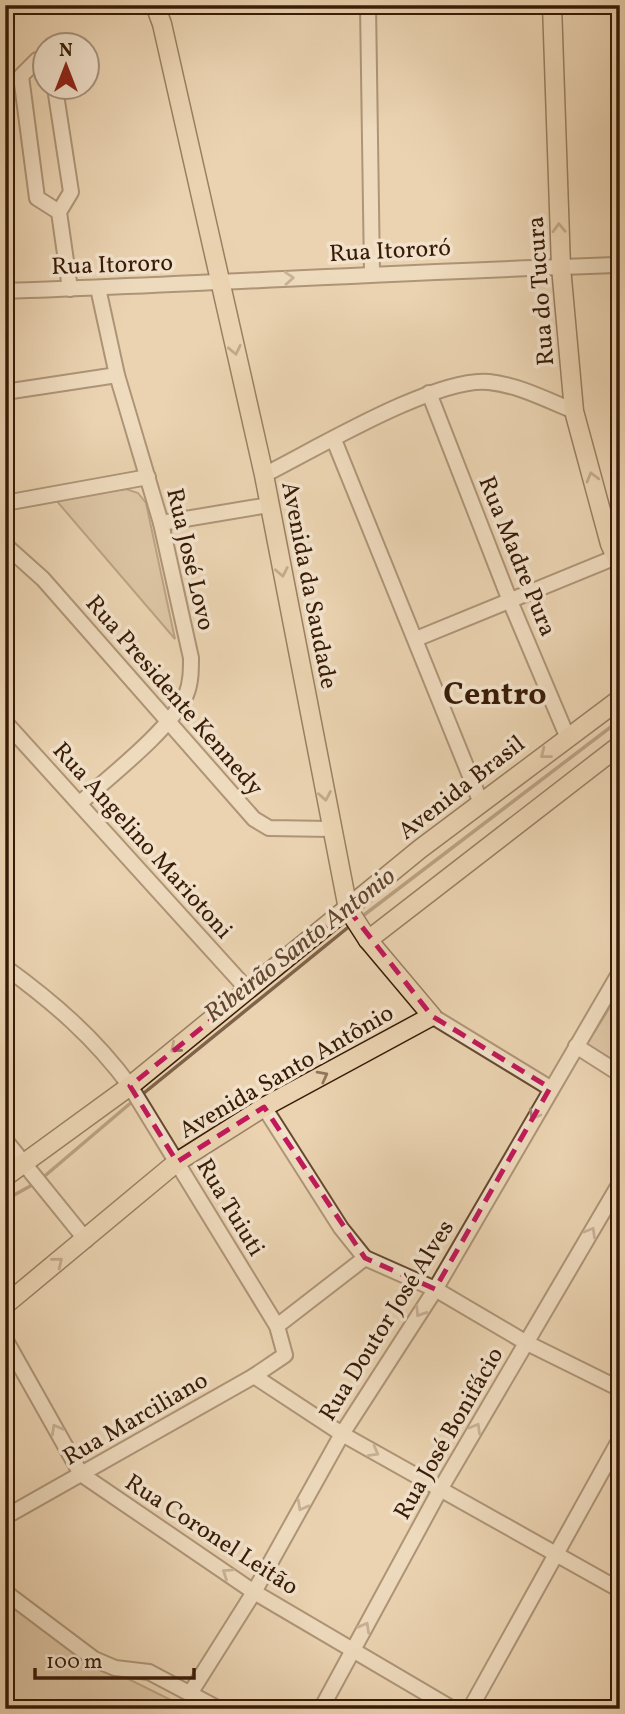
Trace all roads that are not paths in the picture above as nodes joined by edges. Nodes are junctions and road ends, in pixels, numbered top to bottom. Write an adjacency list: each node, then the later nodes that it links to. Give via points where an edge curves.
1 (155, 5): 10 (main road, Avenida da Saudade)
2 (368, 5): 9 (street)
3 (552, 5): 8 (main road, Rua do Tucura, one-way to 3)
4 (32, 65): 6 (street, via 21,76 37,198)
5 (56, 102): 6 (street, via 71,192)
6 (59, 212): 12 (street)
7 (620, 265): 8 (street, Rua Itororó)
8 (561, 267): 9 (street, Rua Itororó); 17 (main road, Rua do Tucura)
9 (372, 273): 10 (street, Rua Itororó, one-way to 9)
10 (221, 283): 11 (street, Rua Itororo); 19 (main road, Avenida da Saudade, one-way to 19)
11 (98, 288): 12 (street, Rua Itororo); 14 (street, Rua José Lovo)
12 (70, 289): 13 (street, Rua Itororo)
13 (5, 291)
14 (117, 375): 15 (street); 20 (street, Rua José Lovo)
15 (5, 392)
16 (429, 393): 17 (street, via 460,383 487,382); 18 (street); 26 (street, Rua Madre Pura)
17 (575, 411): 25 (main road, Rua do Tucura, one-way to 17)
18 (334, 440): 19 (street); 27 (street)
19 (264, 475): 22 (main road, Avenida da Saudade)
20 (148, 477): 21 (street); 23 (street, Rua José Lovo)
21 (5, 503)
22 (269, 505): 23 (street); 35 (main road, Avenida da Saudade, one-way to 35)
23 (161, 523): 30 (street, Rua José Lovo, via 191,658 186,696)
24 (5, 545): 30 (street, Rua Presidente Kennedy, via 43,579)
25 (618, 562): 26 (street)
26 (510, 601): 27 (street); 31 (street, Rua Madre Pura)
27 (416, 639): 34 (street)
28 (620, 699): 31 (main road, Avenida Brasil)
29 (5, 722): 33 (street, Rua Angelino Mariotoni)
30 (167, 722): 33 (street, Rua José Lovo); 35 (street, Rua Presidente Kennedy, via 254,819 269,828)
31 (567, 736): 34 (main road, Avenida Brasil, one-way to 34)
32 (620, 745): 36 (main road, Avenida Brasil)
33 (80, 803): 39 (street, Rua Angelino Mariotoni)
34 (481, 803): 36 (main road, Avenida Brasil)
35 (331, 829): 36 (main road, Avenida da Saudade)
36 (358, 925): 39 (main road, Avenida Brasil); 40 (main road, Avenida da Saudade)
37 (5, 967): 44 (street, Rua Tuiuti, via 79,1025)
38 (619, 974): 41 (street, Rua Doutor José Alves)
39 (247, 989): 44 (main road, Avenida Brasil, one-way to 44)
40 (432, 1016): 43 (street, Avenida da Saudade); 45 (main road, Avenida Santo Antônio, one-way to 40)
41 (576, 1046): 42 (street); 43 (street, Rua Doutor José Alves)
42 (620, 1074)
43 (550, 1088): 53 (street, Rua Doutor José Alves, one-way to 53)
44 (132, 1090): 47 (street, Rua Tuiuti); 48 (main road, Avenida Brasil)
45 (264, 1107): 47 (main road, Avenida Santo Antônio); 52 (street)
46 (5, 1140): 48 (street)
47 (177, 1162): 51 (main road, Avenida Santo Antônio); 55 (street, Rua Tuiuti)
48 (28, 1170): 49 (main road, Avenida Brasil); 51 (street)
49 (5, 1177)
50 (620, 1182): 57 (street, Rua José Bonifácio, one-way to 50)
51 (86, 1240): 54 (main road, Avenida Santo Antônio, one-way to 51)
52 (365, 1258): 53 (street); 55 (street)
53 (435, 1289): 57 (street); 61 (street, Rua Doutor José Alves, one-way to 61)
54 (5, 1305)
55 (277, 1326): 58 (street, Rua Tuiuti)
56 (5, 1339): 63 (street, Rua Coronel Leitão, one-way to 56)
57 (525, 1342): 60 (street); 64 (street, Rua José Bonifácio, one-way to 57)
58 (285, 1355): 59 (street, Rua Marciliano)
59 (254, 1376): 61 (street); 63 (street, Rua Marciliano)
60 (620, 1389)
61 (342, 1434): 64 (street, one-way to 64); 68 (street, Rua Doutor José Alves, one-way to 68)
62 (620, 1439): 66 (street)
63 (81, 1474): 65 (street, Rua Marciliano); 68 (street, Rua Coronel Leitão, one-way to 63)
64 (440, 1489): 66 (street); 70 (street, Rua José Bonifácio, one-way to 64)
65 (5, 1517)
66 (555, 1555): 67 (street); 75 (street)
67 (620, 1590)
68 (254, 1592): 70 (street, Rua Coronel Leitão); 71 (street, Rua Doutor José Alves)
69 (7, 1597): 71 (street, via 94,1659 115,1668 149,1672)
70 (353, 1650): 73 (street, Rua José Bonifácio); 74 (street, Rua Coronel Leitão)
71 (191, 1692): 72 (street)
72 (219, 1709)
73 (321, 1709)
74 (453, 1709)
75 (470, 1709)

